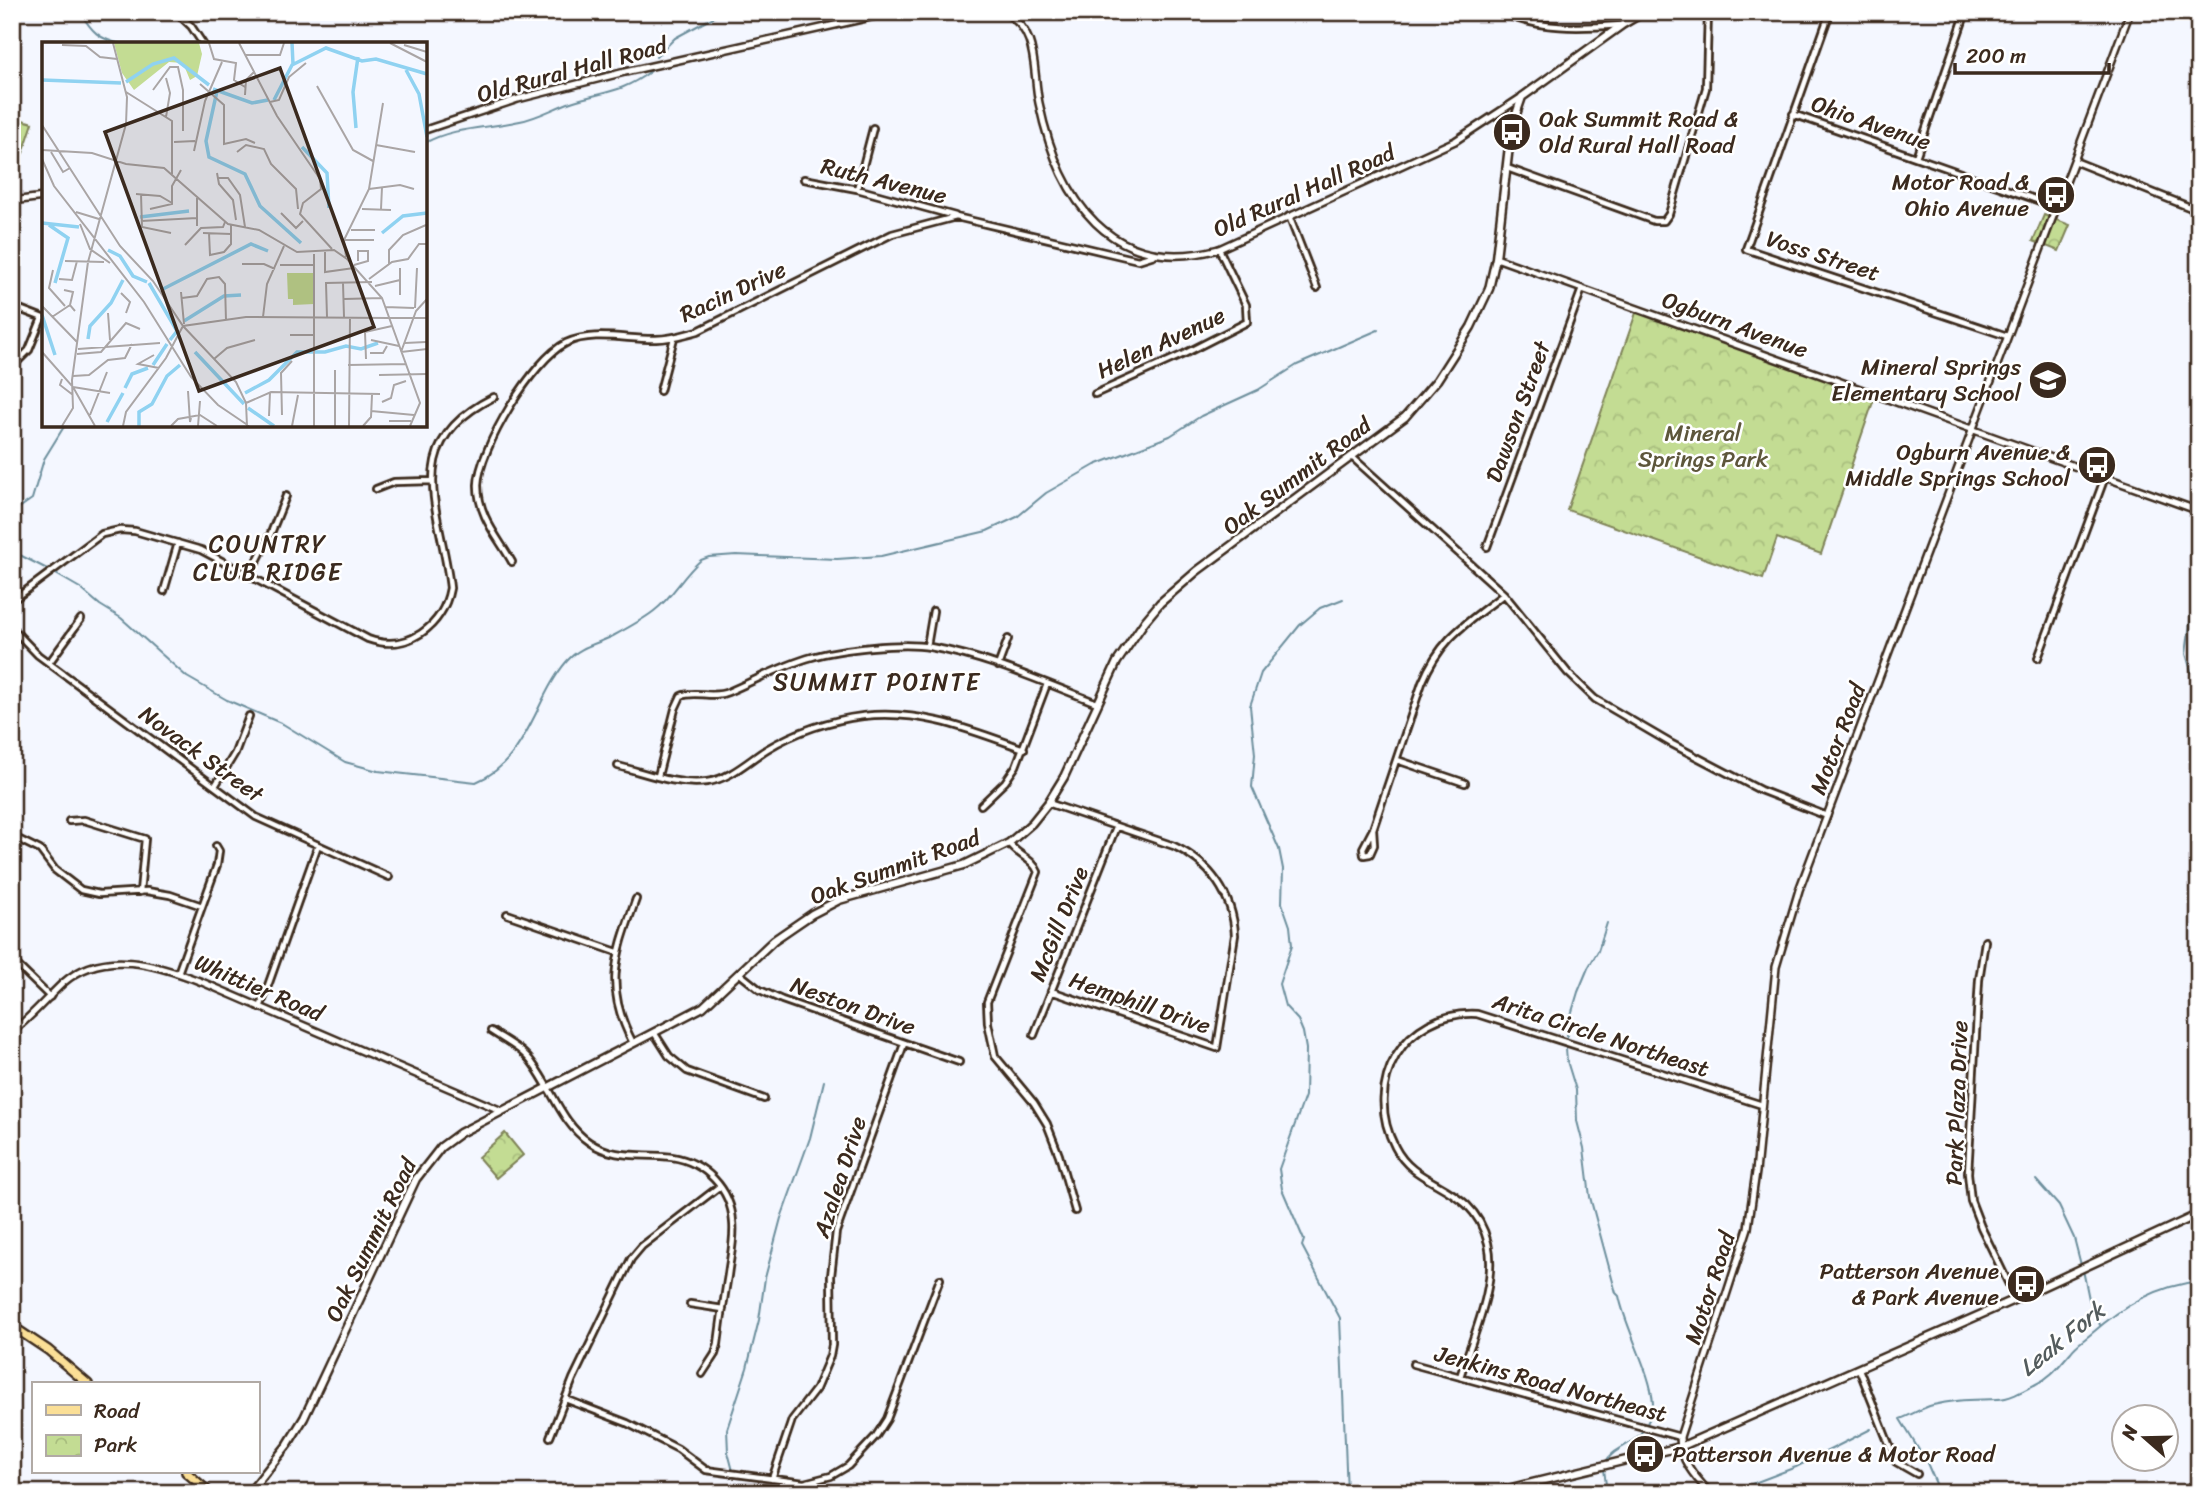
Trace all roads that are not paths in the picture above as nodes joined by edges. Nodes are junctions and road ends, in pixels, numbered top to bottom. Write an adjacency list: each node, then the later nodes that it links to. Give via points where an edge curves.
1 (176, 12): 11 (street)
2 (893, 12): 15 (street, Old Rural Hall Road, via 625,72 518,99)
3 (1004, 12): 28 (street, Old Rural Hall Road, via 1025,30 1034,51 1039,101 1052,151 1076,199 1107,234 1131,249)
4 (1500, 12): 10 (street, via 1550,26)
5 (1644, 12): 10 (main road, Old Rural Hall Road)
6 (1708, 12): 18 (street, via 1706,88 1664,221)
7 (1830, 12): 13 (street, Voss Street)
8 (1966, 12): 16 (street)
9 (2130, 12): 17 (street, Motor Road)
10 (1622, 25): 12 (main road, Old Rural Hall Road)
11 (202, 42)
12 (1522, 97): 18 (main road, Oak Summit Road, via 1511,129); 25 (street, Old Rural Hall Road, via 1455,141)
13 (1793, 114): 16 (street, Ohio Avenue); 35 (street, Voss Street, via 1746,249)
14 (873, 128): 20 (street)
15 (427, 129)
16 (1916, 157): 23 (street, Ohio Avenue)
17 (2074, 161): 23 (street, Motor Road); 24 (street)
18 (1507, 168): 29 (main road, Oak Summit Road)
19 (804, 179): 20 (street, Ruth Avenue)
20 (857, 189): 26 (street, Ruth Avenue)
21 (42, 197): 22 (street)
22 (12, 201)
23 (2057, 207): 35 (street, Motor Road)
24 (2199, 211)
25 (1290, 216): 27 (street, Old Rural Hall Road); 30 (street)
26 (956, 217): 28 (street, Racin Drive, via 1138,260); 36 (street, Racin Drive, via 892,234 698,331)
27 (1219, 249): 28 (street, Old Rural Hall Road, via 1191,256); 39 (street, Helen Avenue, via 1246,305 1247,322)
28 (1154, 255)
29 (1496, 258): 31 (street, Ogburn Avenue); 42 (main road, Oak Summit Road, via 1478,314 1437,380 1405,417)
30 (1317, 288)
31 (1582, 289): 41 (street, Ogburn Avenue); 49 (street, Dawson Street)
32 (12, 306): 33 (street)
33 (42, 318)
34 (42, 320): 37 (street, via 29,349)
35 (2007, 336): 41 (street, Motor Road)
36 (674, 338): 38 (street); 50 (street, Racin Drive, via 602,337 566,343 513,399 478,485 485,519)
37 (12, 367)
38 (660, 391)
39 (1095, 394)
40 (494, 397): 44 (street, via 461,417 443,438)
41 (1973, 430): 43 (street, Ogburn Avenue); 74 (street, Motor Road)
42 (1352, 457): 53 (street); 64 (main road, Oak Summit Road, via 1160,603 1117,662)
43 (2105, 477): 47 (street, Ogburn Avenue); 60 (street)
44 (432, 481): 45 (street, via 394,482); 51 (street, via 450,588 438,620 419,636 380,643 368,639)
45 (376, 489)
46 (286, 496): 51 (street)
47 (2199, 512)
48 (178, 542): 51 (street); 52 (street); 54 (street, via 135,531 102,534)
49 (1487, 547)
50 (512, 562)
51 (250, 575)
52 (164, 591)
53 (1504, 594): 67 (street, via 1440,648 1422,683); 74 (street, via 1568,673 1602,705 1760,790)
54 (12, 601)
55 (933, 611): 59 (street)
56 (81, 619): 61 (street)
57 (12, 628): 61 (street, Novack Street)
58 (1008, 639): 62 (street)
59 (927, 646): 62 (street); 69 (street, via 813,656 725,694 681,696)
60 (2038, 658)
61 (49, 663): 71 (street, Novack Street)
62 (998, 666): 63 (street)
63 (1047, 684): 64 (street); 66 (street)
64 (1097, 703): 72 (main road, Oak Summit Road)
65 (249, 716): 71 (street, via 235,753)
66 (1024, 749): 69 (street, via 930,718 863,716 787,738 709,782); 73 (street, via 1004,782)
67 (1397, 760): 70 (street); 77 (street)
68 (618, 766): 69 (street)
69 (658, 776)
70 (1465, 783)
71 (215, 786): 80 (street, Novack Street, via 256,817)
72 (1048, 803): 76 (street); 79 (main road, Oak Summit Road)
73 (981, 805)
74 (1827, 816): 104 (street, Motor Road, via 1778,955)
75 (69, 821): 83 (street, via 84,820 145,839)
76 (1116, 827): 92 (street, McGill Drive); 92 (street, Hemphill Drive, via 1193,856 1228,900 1234,946 1217,1048)
77 (1373, 829): 77 (street, via 1363,848 1364,855 1373,851)
78 (12, 836): 83 (street, via 40,850 66,881 81,890 99,894)
79 (1009, 842): 91 (main road, Oak Summit Road, via 964,865 828,905 774,940); 107 (street, via 1038,872 987,1002 990,1043 998,1061 1047,1124)
80 (318, 845): 82 (street, Novack Street); 94 (street)
81 (216, 846): 85 (street, via 217,865)
82 (389, 877)
83 (140, 891): 85 (street)
84 (636, 899): 88 (street)
85 (202, 906): 90 (street)
86 (507, 914): 88 (street)
87 (1985, 941): 110 (street, Park Plaza Drive, via 1968,1173 1971,1201)
88 (617, 952): 99 (street, via 615,999)
89 (12, 960): 93 (street)
90 (178, 973): 93 (street, Whittier Road, via 138,963 104,964 70,978); 94 (street, Whittier Road)
91 (740, 974): 97 (main road, Oak Summit Road, via 702,1007); 100 (street, Neston Drive, via 782,1000)
92 (1051, 990): 98 (street, McGill Drive)
93 (50, 997): 96 (street, Whittier Road)
94 (260, 1008): 105 (street, Whittier Road)
95 (491, 1031): 102 (street, via 524,1053)
96 (12, 1032)
97 (655, 1034): 99 (main road, Oak Summit Road); 103 (street, via 669,1056 687,1070)
98 (1034, 1035)
99 (633, 1044): 102 (main road, Oak Summit Road)
100 (904, 1044): 101 (street, Neston Drive); 125 (street, Azalea Drive, via 836,1232 830,1356 816,1389 792,1420)
101 (959, 1062)
102 (548, 1088): 105 (main road, Oak Summit Road); 106 (street, via 570,1124 591,1144 627,1156 683,1160 702,1168)
103 (764, 1098)
104 (1762, 1105): 117 (street, Arita Circle Northeast, via 1477,1014 1440,1018 1411,1035 1399,1049 1384,1084 1384,1115 1390,1135 1407,1163 1450,1190 1474,1213 1491,1256 1488,1289); 121 (street, Motor Road, via 1748,1228)
105 (502, 1111): 128 (main road, Oak Summit Road, via 448,1141 421,1171 296,1432)
106 (720, 1186): 112 (street, via 733,1221); 119 (street, via 631,1259)
107 (1074, 1211)
108 (2199, 1213): 110 (main road)
109 (940, 1279): 125 (street, via 891,1412 876,1436 848,1466 831,1476 804,1483)
110 (2016, 1299): 115 (main road)
111 (690, 1304): 112 (street)
112 (723, 1309): 116 (street, via 715,1353)
113 (12, 1326): 118 (main road)
114 (1413, 1364): 117 (street, Jenkins Road Northeast)
115 (1859, 1369): 122 (main road); 124 (street, via 1896,1462)
116 (702, 1374)
117 (1460, 1377): 121 (street, Jenkins Road Northeast)
118 (86, 1382)
119 (565, 1399): 120 (street); 125 (street, via 627,1423 678,1449 706,1470)
120 (550, 1437)
121 (1680, 1437): 122 (street, Motor Road)
122 (1680, 1447): 129 (main road); 130 (street, Motor Road, via 1687,1466)
123 (188, 1474): 127 (main road)
124 (1917, 1474)
125 (772, 1479)
126 (2199, 1485): 131 (highway)
127 (210, 1493)
128 (248, 1493)
129 (1491, 1493)
130 (1710, 1493)
131 (2180, 1493)

